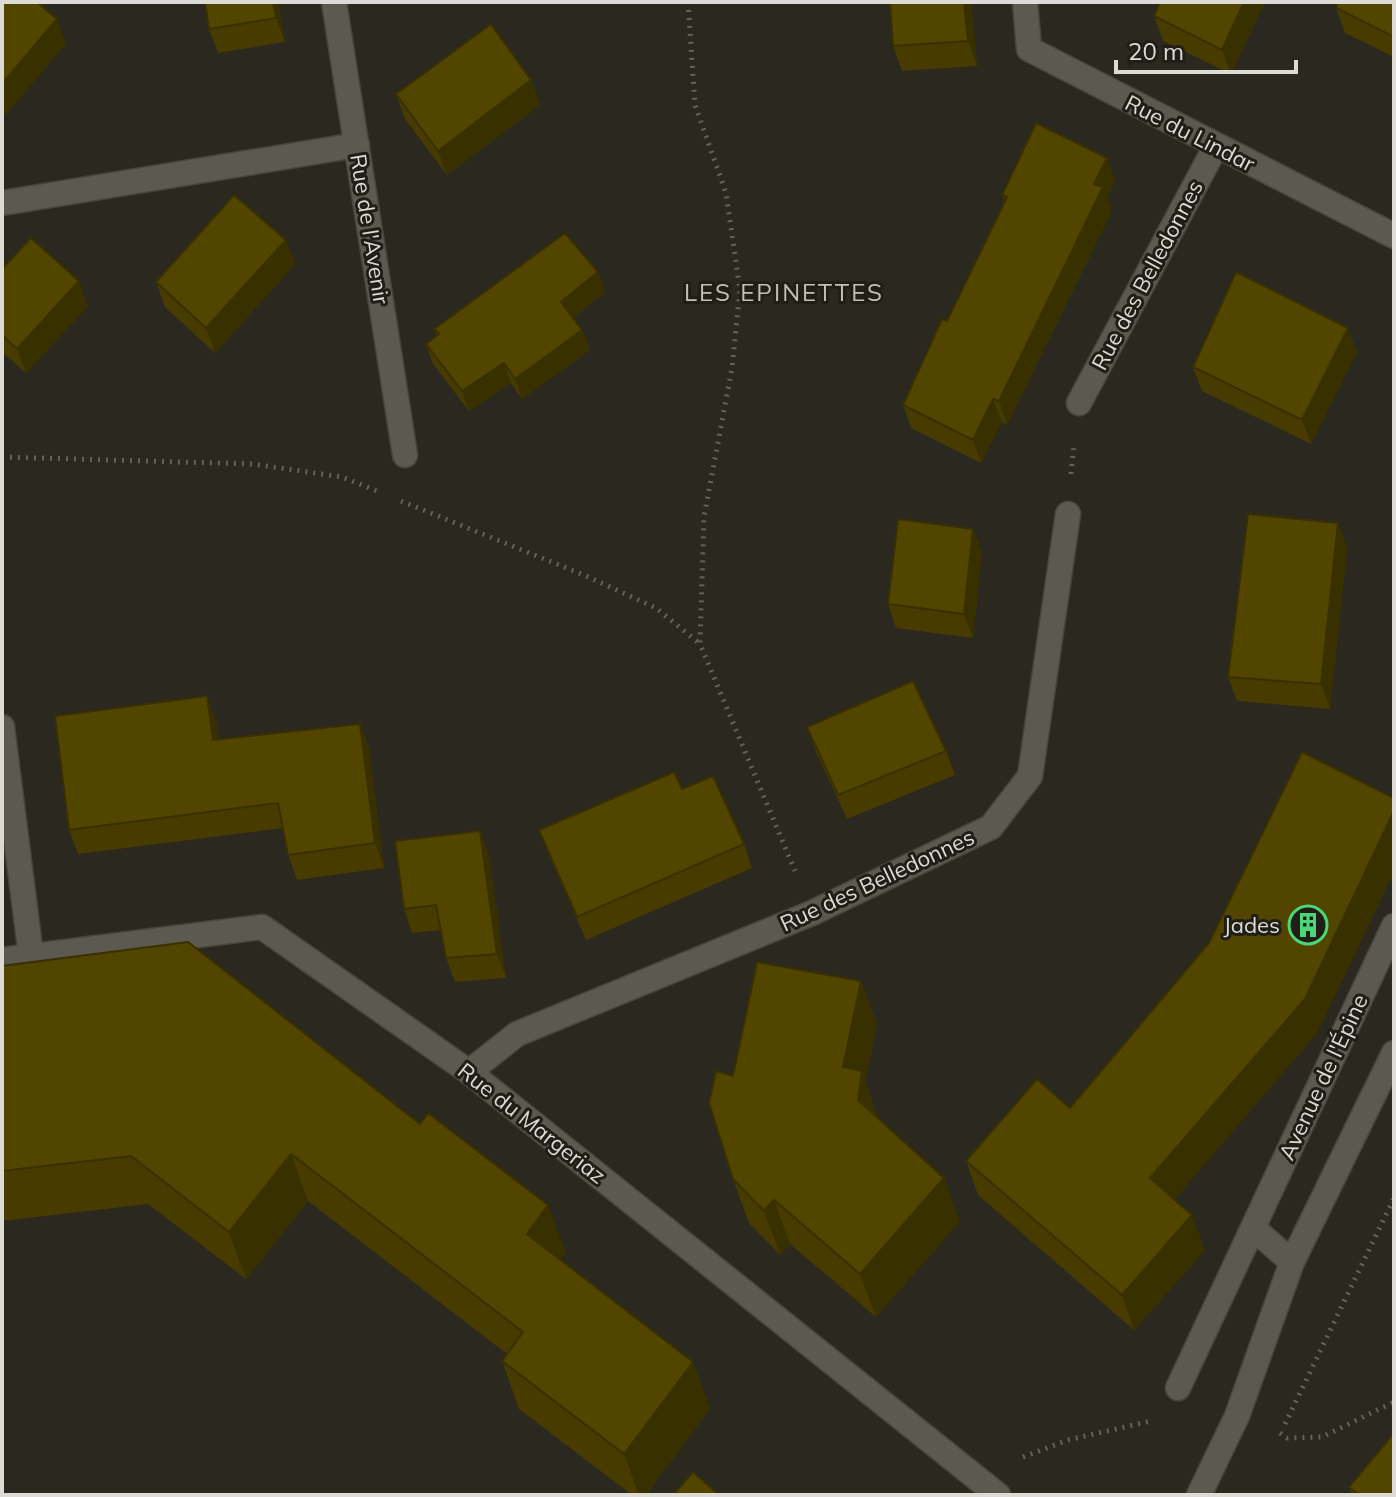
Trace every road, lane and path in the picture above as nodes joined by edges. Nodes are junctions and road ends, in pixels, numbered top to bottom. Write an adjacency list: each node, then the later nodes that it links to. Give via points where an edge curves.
1 (334, 2): 4 (street, Rue de l'Avenir)
2 (688, 2): 14 (path, via 695,105 726,193 740,290 732,368 704,517)
3 (1025, 2): 5 (street, Rue du Lindar, via 1029,49)
4 (357, 145): 6 (street); 9 (street, Rue de l'Avenir)
5 (1216, 146): 7 (street, Rue du Lindar); 8 (street, Rue des Belledonnes)
6 (2, 203)
7 (1394, 236)
8 (1079, 403): 13 (path)
9 (405, 455)
10 (2, 457): 11 (path, via 252,464 342,477)
11 (381, 492)
12 (393, 498): 14 (path, via 656,608)
13 (1068, 514): 16 (street, Rue des Belledonnes, via 1030,776 991,827)
14 (700, 644): 16 (path)
15 (2, 727): 18 (street)
16 (812, 913): 21 (street, Rue des Belledonnes, via 517,1034)
17 (1394, 926): 23 (street, Avenue de l'Épine)
18 (31, 956): 19 (street, Rue du Margeriaz); 21 (street, Rue du Margeriaz, via 262,927)
19 (2, 960)
20 (1394, 1053): 24 (street)
21 (469, 1072): 27 (street, Rue du Margeriaz)
22 (1394, 1198): 26 (path, via 1279,1436 1322,1437)
23 (1253, 1228): 24 (street); 25 (street, Avenue de l'Épine)
24 (1292, 1262): 28 (street, via 1237,1416)
25 (1178, 1388): 27 (path, via 1159,1419 1031,1451)
26 (1394, 1402)
27 (992, 1489)
28 (1199, 1495)

